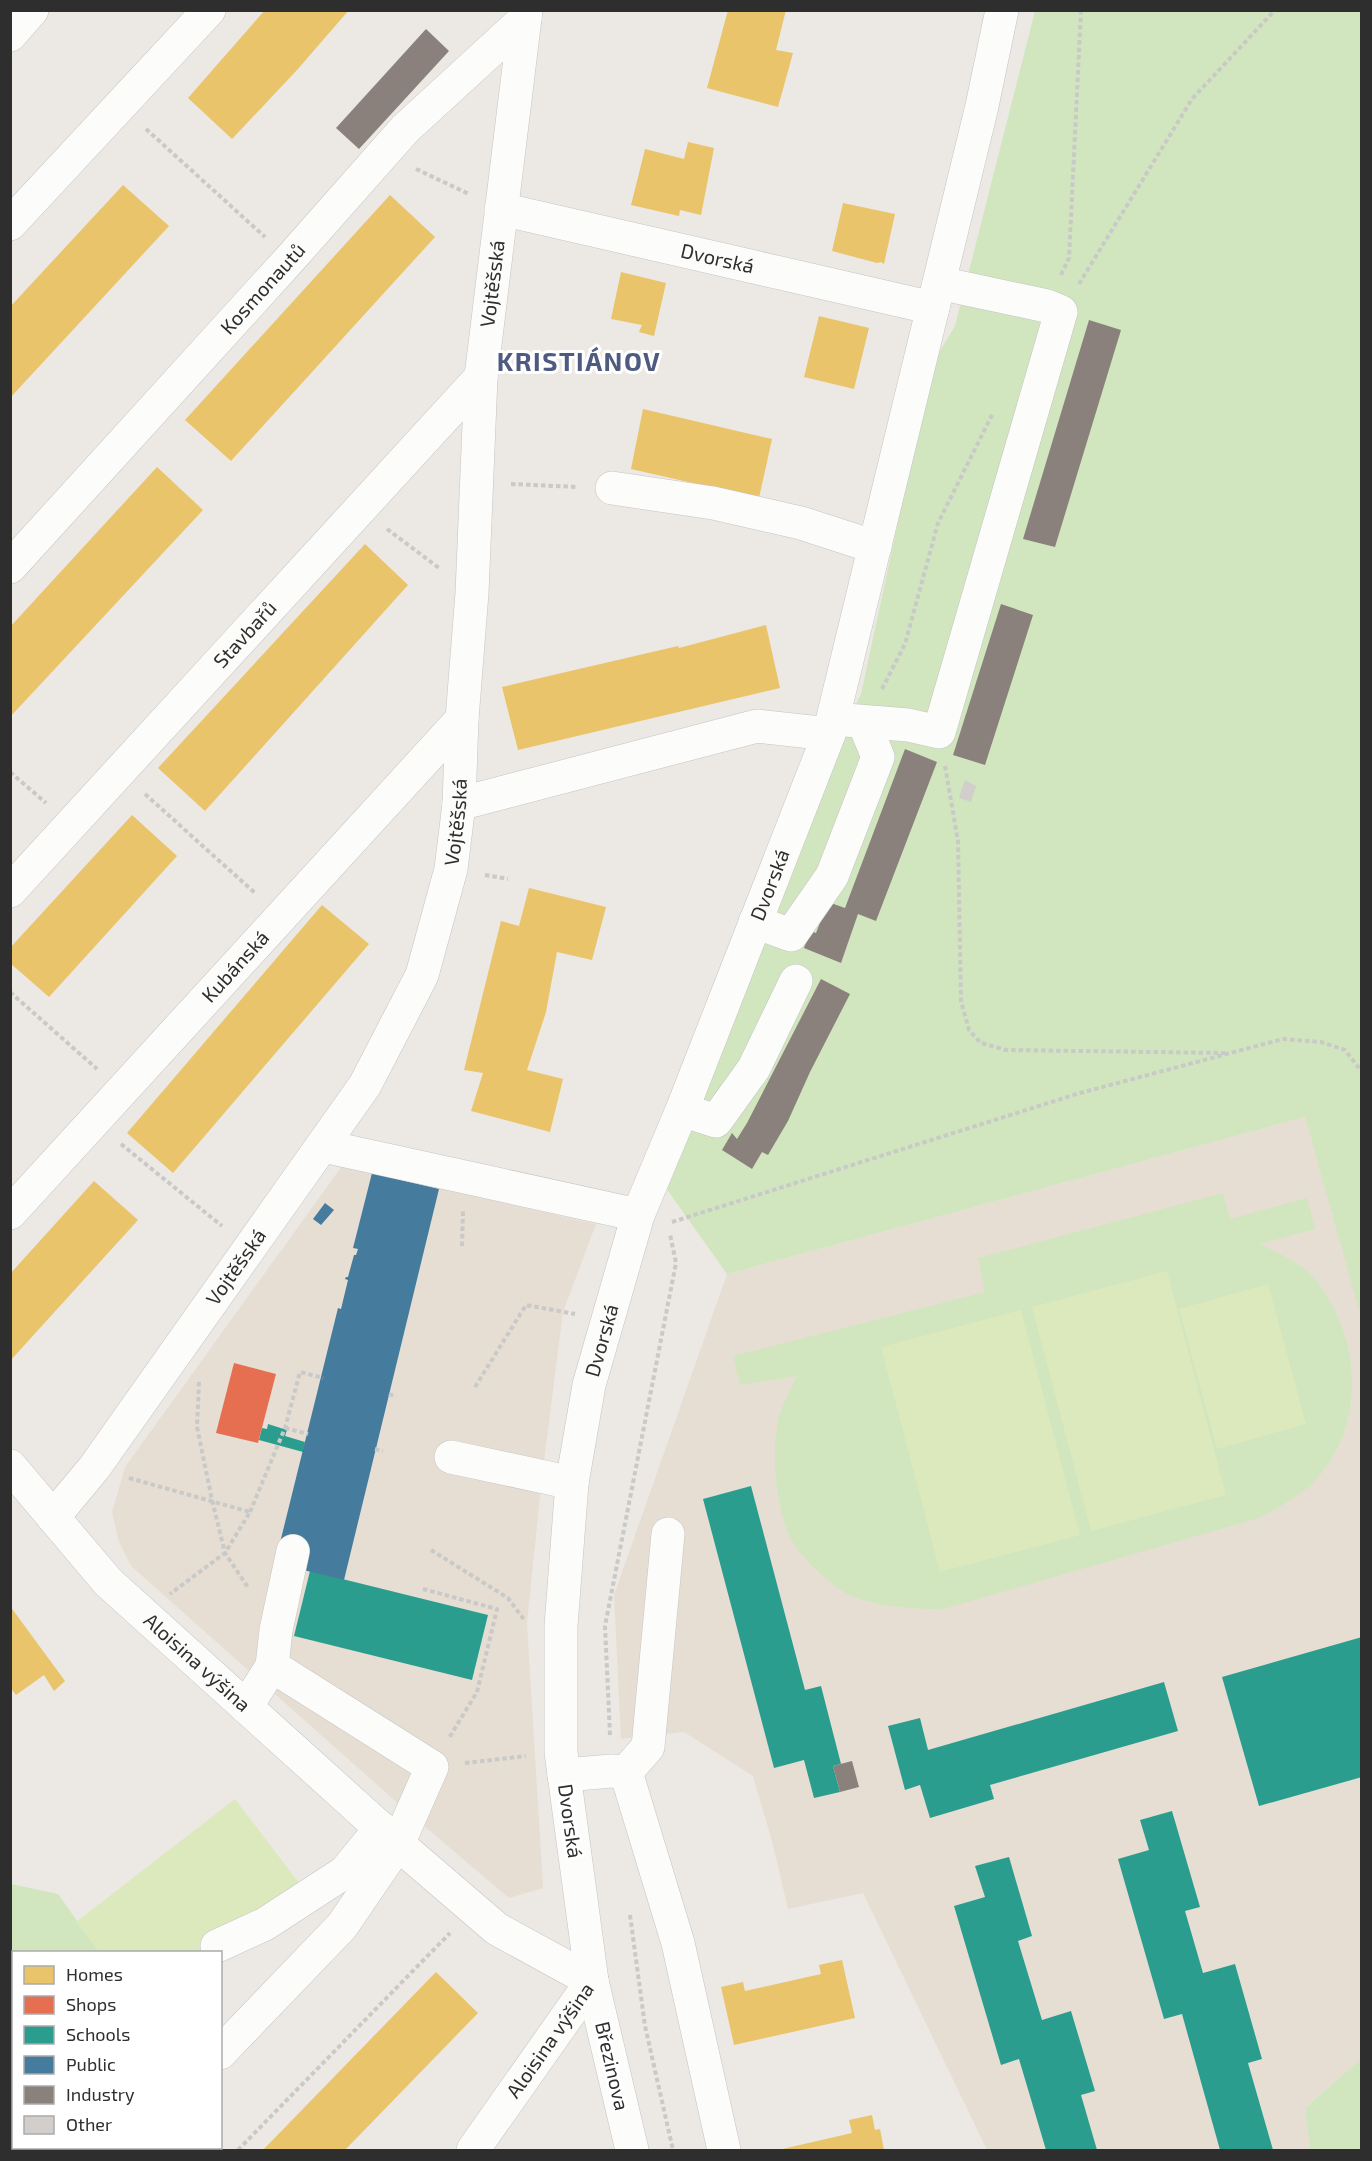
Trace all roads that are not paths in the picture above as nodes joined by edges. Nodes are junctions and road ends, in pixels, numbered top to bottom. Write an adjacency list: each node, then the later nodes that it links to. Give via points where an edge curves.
1 (32, 10): 5 (street)
2 (209, 10): 7 (street)
3 (1002, 10): 8 (street, Dvorská)
4 (526, 15): 6 (street, Vojtěšská); 12 (street, Kosmonautů, via 405,129)
5 (10, 34)
6 (501, 209): 8 (street, Dvorská); 9 (street, Vojtěšská)
7 (10, 224)
8 (936, 296): 11 (street, Dvorská); 14 (street, via 1054,309 939,732 908,725)
9 (481, 377): 13 (street, Vojtěšská); 16 (street, Stavbařů)
10 (612, 488): 11 (street, via 714,503 801,523)
11 (875, 547): 14 (street, Dvorská)
12 (10, 567)
13 (462, 719): 15 (street, Vojtěšská); 21 (street, Kubánská)
14 (842, 725): 15 (street, via 757,726); 17 (street, Dvorská); 17 (street, via 878,757 832,876 791,934)
15 (459, 804): 20 (street, Vojtěšská, via 452,868 422,975 365,1085)
16 (10, 891)
17 (755, 922): 19 (street, Dvorská)
18 (796, 981): 19 (street, via 754,1068 716,1121)
19 (682, 1110): 22 (street, Dvorská)
20 (323, 1146): 22 (street); 26 (street, Vojtěšská, via 94,1468)
21 (10, 1213)
22 (638, 1215): 25 (street, Dvorská, via 589,1385)
23 (451, 1456): 25 (street)
24 (10, 1466): 26 (street, Aloisina výšina)
25 (572, 1483): 31 (street, Dvorská, via 561,1626)
26 (53, 1517): 30 (street, Aloisina výšina, via 108,1582)
27 (668, 1534): 32 (street, via 648,1747)
28 (293, 1551): 29 (street)
29 (272, 1666): 30 (street); 33 (street, via 432,1767)
30 (246, 1707): 33 (street, Aloisina výšina)
31 (563, 1764): 32 (street); 35 (street, Dvorská)
32 (627, 1772): 39 (street, via 678,1943)
33 (389, 1836): 34 (street, via 345,1872 265,1924); 35 (street, Aloisina výšina, via 497,1929); 36 (street, via 342,1926)
34 (217, 1946)
35 (592, 1981): 37 (street, Aloisina výšina); 38 (street, Březinova)
36 (222, 2051)
37 (473, 2151)
38 (632, 2151)
39 (724, 2151)

